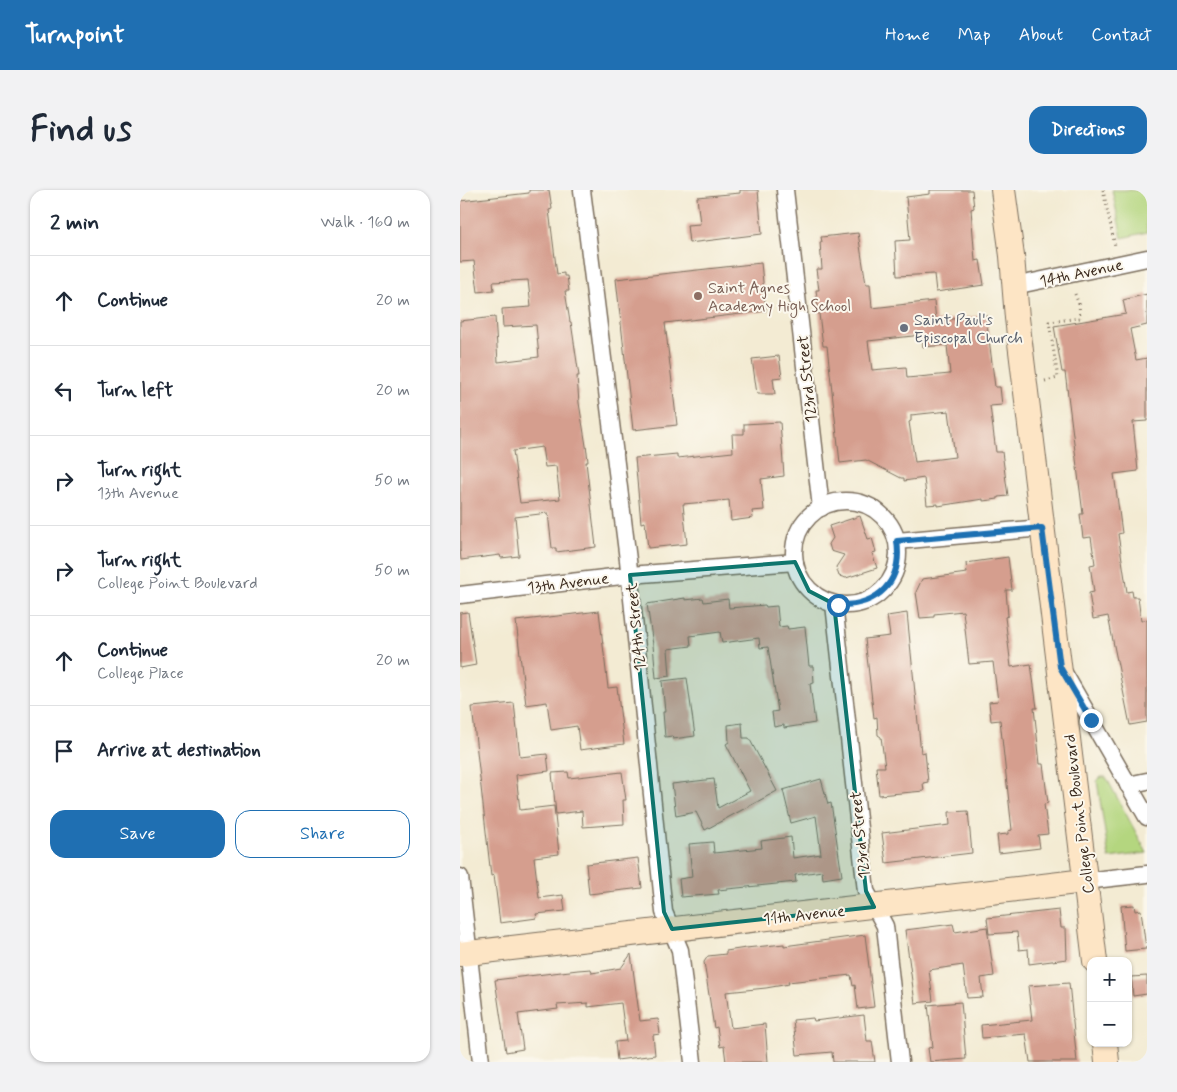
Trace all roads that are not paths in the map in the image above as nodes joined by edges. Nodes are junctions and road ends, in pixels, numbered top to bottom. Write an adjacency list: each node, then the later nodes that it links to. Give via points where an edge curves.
1 (582, 190): 10 (street, 124th Street)
2 (785, 190): 6 (street, 123rd Street)
3 (1003, 190): 5 (street, College Point Boulevard)
4 (1147, 258): 5 (street, 14th Avenue)
5 (1014, 286): 7 (street, College Point Boulevard)
6 (821, 508): 8 (street, via 844,501 871,506 890,523); 9 (street, via 800,527)
7 (1042, 528): 8 (street); 13 (street, College Point Boulevard)
8 (897, 541): 12 (street, via 897,568 884,590 863,603)
9 (795, 562): 10 (street, 13th Avenue); 12 (street, via 809,591)
10 (630, 575): 11 (street, 13th Avenue); 21 (street, 124th Street, via 664,912)
11 (460, 595)
12 (834, 604): 20 (street, 123rd Street, via 866,891)
13 (1060, 667): 15 (street); 19 (street, College Point Boulevard)
14 (1147, 781): 15 (street)
15 (1128, 785): 16 (street)
16 (1147, 817)
17 (1147, 874): 19 (street, 11th Avenue)
18 (460, 877): 22 (street)
19 (1086, 881): 20 (street, 11th Avenue); 23 (street, College Point Boulevard)
20 (874, 906): 21 (street, 11th Avenue); 27 (street, 123rd Street, via 885,926)
21 (672, 929): 22 (street, 11th Avenue); 26 (street, 124th Street, via 680,950)
22 (465, 953): 25 (street)
23 (1095, 957)
24 (1105, 1047): 28 (street)
25 (481, 1062)
26 (693, 1062)
27 (900, 1062)
28 (1107, 1062)

